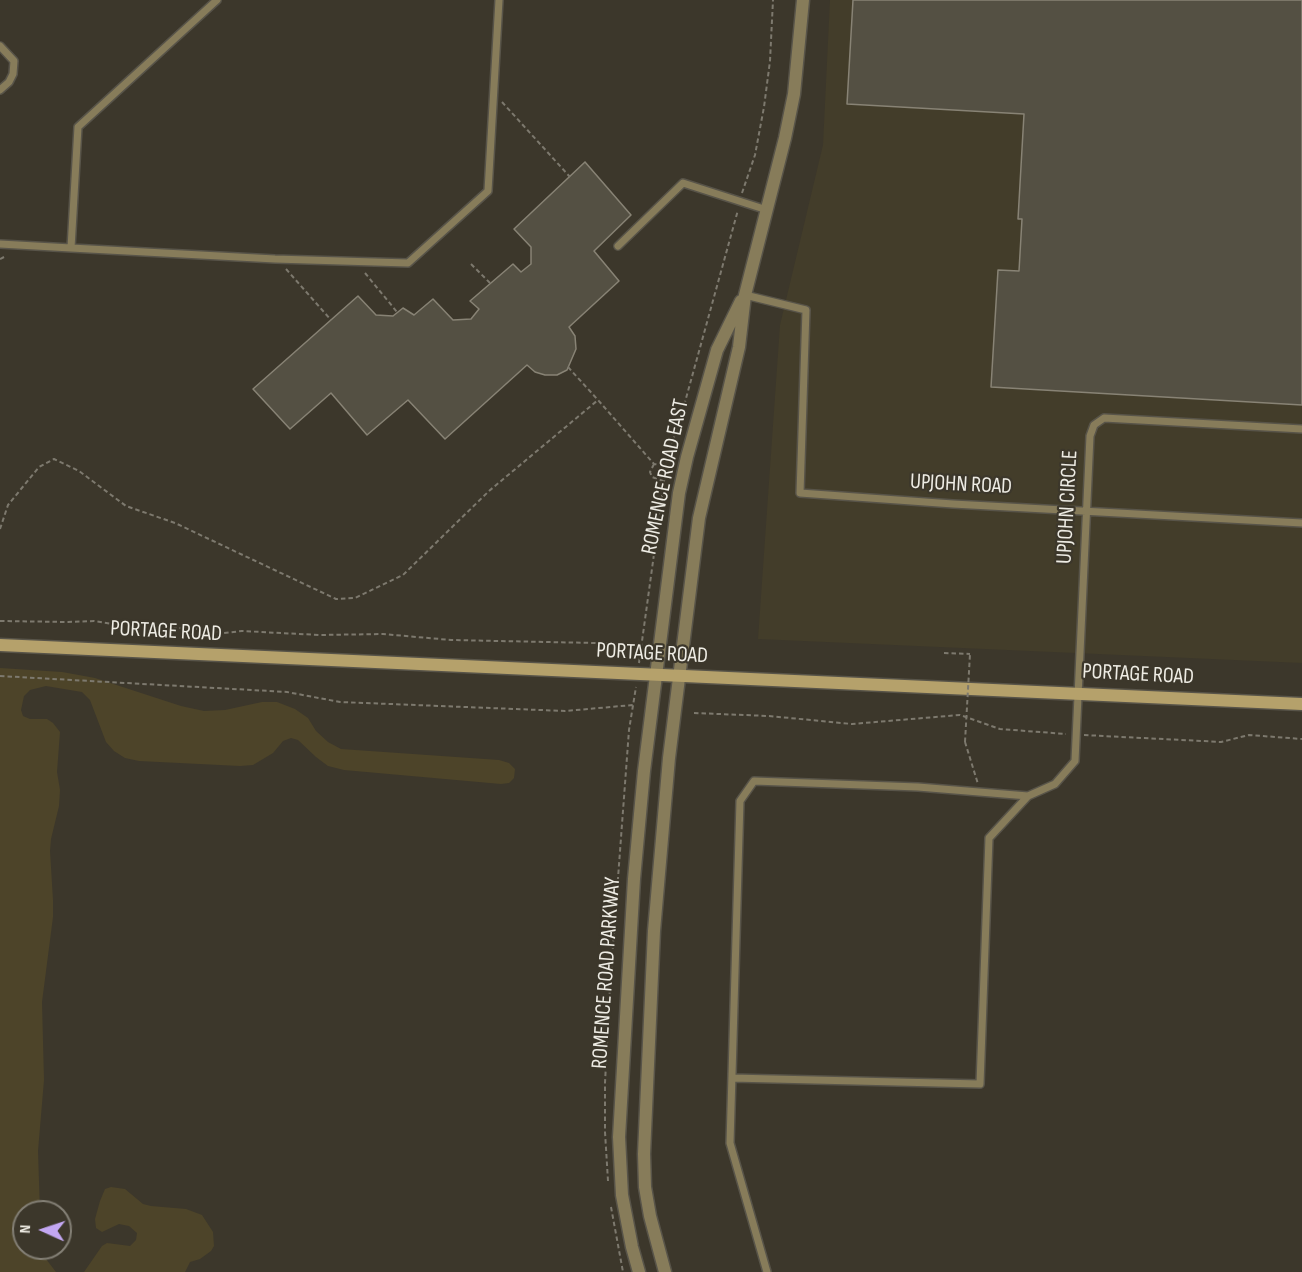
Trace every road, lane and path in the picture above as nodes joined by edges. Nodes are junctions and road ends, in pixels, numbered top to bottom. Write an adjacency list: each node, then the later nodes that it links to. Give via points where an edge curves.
1 (217, 0): 11 (lane, via 78,127)
2 (499, 0): 11 (lane, via 488,191 408,264)
3 (802, 0): 8 (street, ROMENCE ROAD EAST, via 794,94)
4 (0, 46): 5 (lane, via 14,61 13,74)
5 (0, 90)
6 (502, 102): 7 (path)
7 (570, 177)
8 (767, 210): 10 (lane, via 683,183); 18 (street, ROMENCE ROAD EAST)
9 (0, 244): 11 (lane)
10 (618, 246)
11 (70, 248)
12 (6, 256): 13 (path)
13 (0, 259)
14 (471, 264): 17 (path)
15 (286, 269): 20 (path)
16 (365, 273): 19 (path)
17 (490, 283)
18 (745, 295): 27 (lane, UPJOHN ROAD, via 806,310 800,493); 35 (street, ROMENCE ROAD EAST, via 717,350 687,457 674,526); 36 (street, ROMENCE ROAD EAST, via 740,346 699,518)
19 (397, 312)
20 (331, 320)
21 (568, 367): 22 (path)
22 (598, 400): 24 (path); 29 (path, via 489,491 403,575 355,598 336,599 175,523 126,506 80,471 54,459 39,467 8,506)
23 (1302, 429): 27 (lane, UPJOHN CIRCLE, via 1100,419 1090,436)
24 (654, 464): 25 (path); 26 (path, via 652,477)
25 (666, 465)
26 (664, 481)
27 (1086, 510): 28 (lane, UPJOHN ROAD); 37 (lane, UPJOHN CIRCLE)
28 (1302, 523)
29 (0, 529)
30 (0, 621): 31 (path, via 93,621 224,633 383,634 451,640)
31 (642, 644)
32 (0, 645): 35 (main road, PORTAGE ROAD)
33 (944, 653): 43 (path, bridge, via 970,654 965,742)
34 (0, 676): 39 (path, via 287,692 340,702 565,711)
35 (657, 676): 36 (main road, PORTAGE ROAD); 46 (street, ROMENCE ROAD PARKWAY, via 634,879 619,1137 622,1195)
36 (679, 677): 37 (main road, PORTAGE ROAD); 47 (street, ROMENCE ROAD PARKWAY, via 657,878 644,1154 650,1216)
37 (1077, 693): 38 (main road, PORTAGE ROAD); 41 (lane, UPJOHN CIRCLE)
38 (1302, 704)
39 (633, 705)
40 (694, 713): 41 (path, via 852,724 960,715 1000,729)
41 (1076, 734): 42 (path, via 1221,742 1249,735); 44 (lane, UPJOHN CIRCLE, via 1074,761 1055,784)
42 (1302, 739)
43 (981, 792): 44 (lane); 45 (lane, via 754,781 740,801)
44 (1028, 796): 45 (lane, via 989,838 980,1084)
45 (732, 1078): 48 (lane, via 730,1143)
46 (639, 1272)
47 (665, 1272)
48 (767, 1272)

